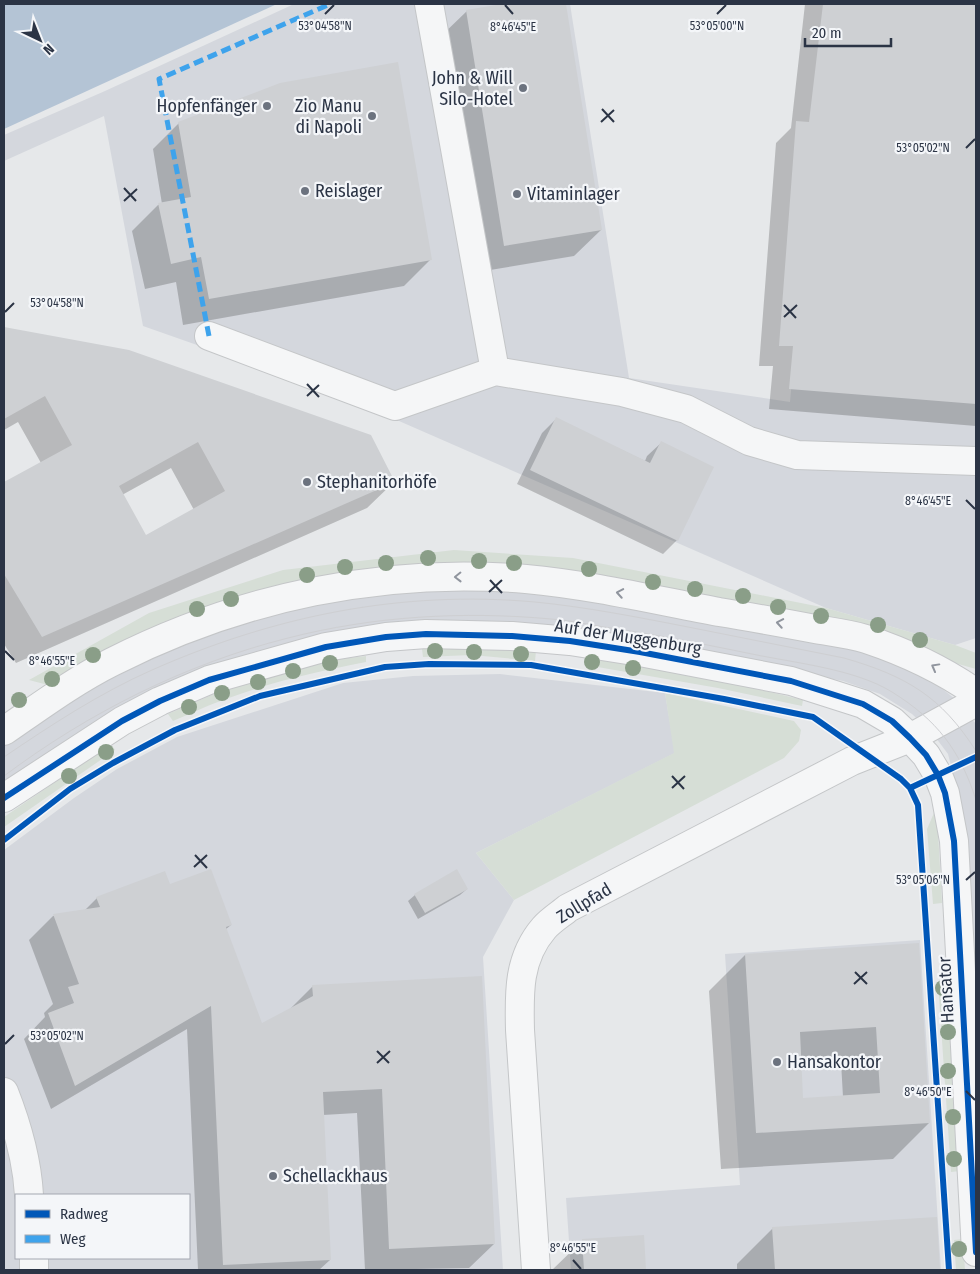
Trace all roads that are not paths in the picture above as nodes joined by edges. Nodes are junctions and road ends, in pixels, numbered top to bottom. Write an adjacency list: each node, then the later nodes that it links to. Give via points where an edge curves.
1 (429, 4): 3 (street)
2 (209, 336): 3 (street, via 395,406)
3 (496, 371): 4 (street, via 622,392 686,409 749,441 797,455)
4 (976, 461)
5 (976, 693): 7 (street, one-way to 7, via 925,662 863,638 575,585 526,579 426,577 328,588 271,600 216,617 110,663 60,692)
6 (976, 702): 8 (street, Zollpfad)
7 (4, 731)
8 (910, 738): 9 (street, Auf der Muggenburg, via 892,721 862,704 791,681 570,641 426,634 326,647 209,680 122,721); 12 (street, Hansator, via 938,775 954,841); 13 (street, Zollpfad, via 852,761 568,908 545,928 526,956 520,990)
9 (4, 798)
10 (4, 1092): 11 (street, via 28,1172)
11 (29, 1194)
12 (976, 1252)
13 (536, 1270)

